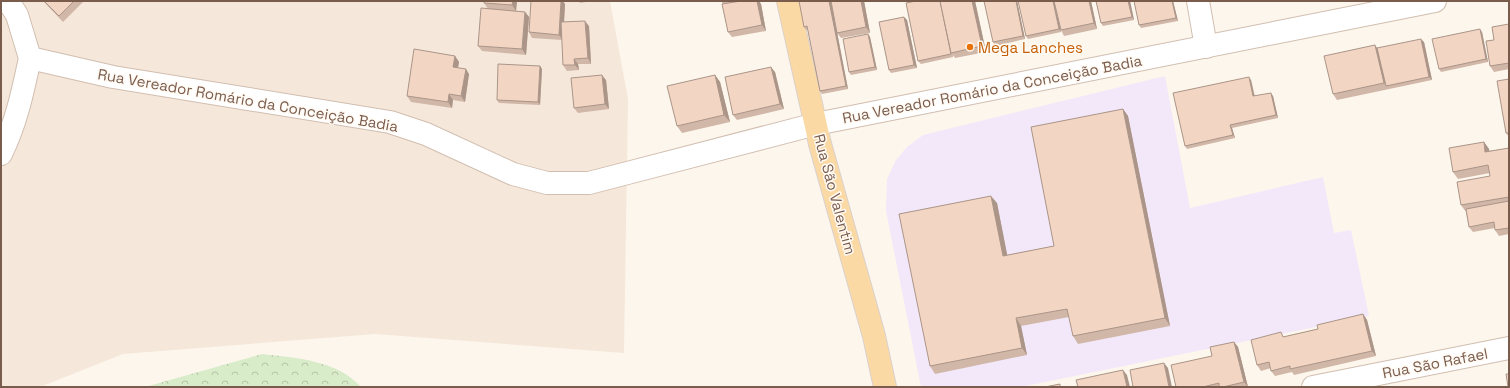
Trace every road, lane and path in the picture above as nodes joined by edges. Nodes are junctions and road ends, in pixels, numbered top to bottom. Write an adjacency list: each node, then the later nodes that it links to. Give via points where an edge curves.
1 (8, 1): 6 (street, via 17,15)
2 (788, 1): 7 (main road, Rua São Valentim)
3 (1198, 1): 5 (street)
4 (1435, 1): 5 (street, Rua Vereador Romário da Conceição Badia)
5 (1206, 47): 7 (street, Rua Vereador Romário da Conceição Badia)
6 (30, 58): 7 (street, Rua Vereador Romário da Conceição Badia, via 113,77 390,122 426,134 514,174 547,183 589,183); 8 (street, via 22,98)
7 (816, 124): 10 (main road, Rua São Valentim, via 874,336)
8 (1, 154)
9 (1509, 348): 11 (street, Rua São Rafael)
10 (885, 387)
11 (1313, 387)

